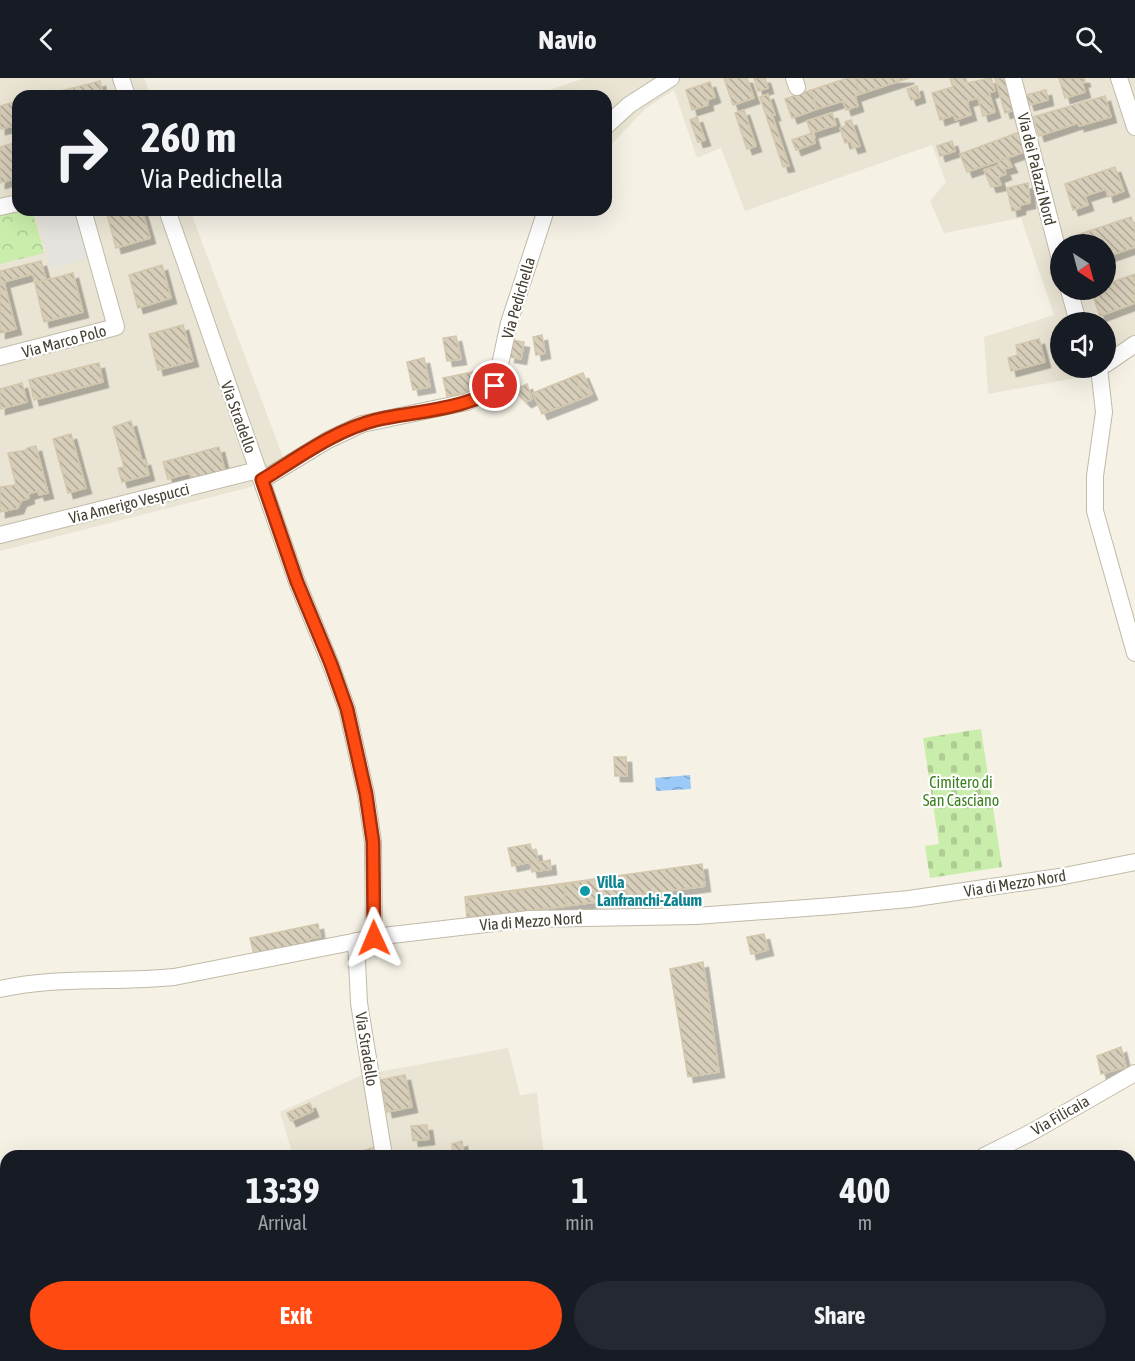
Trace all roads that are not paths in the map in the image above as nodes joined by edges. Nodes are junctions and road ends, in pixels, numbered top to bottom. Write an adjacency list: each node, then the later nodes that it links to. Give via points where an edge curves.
1 (671, 78): 4 (street)
2 (1013, 78): 9 (street, Via dei Palazzi Nord)
3 (1119, 78): 5 (street)
4 (612, 121)
5 (1135, 127)
6 (85, 216): 11 (street, Via Marco Polo, via 116,327)
7 (169, 216): 14 (street, Via Stradello)
8 (544, 216): 14 (street, Via Pedichella, via 509,323 495,386 490,391 467,402 362,424)
9 (1053, 234)
10 (1135, 344): 12 (street)
11 (0, 357)
12 (1116, 357)
13 (1101, 378): 16 (street, via 1104,412 1095,476 1095,511)
14 (260, 475): 15 (street, Via Amerigo Vespucci); 18 (street, Via Stradello, via 347,709 373,842)
15 (0, 535)
16 (1135, 653)
17 (1135, 862): 18 (street, Via di Mezzo Nord, via 1059,878 909,899 725,915 529,919)
18 (374, 938): 19 (street, Via di Mezzo Nord)
19 (356, 942): 20 (street, Via di Mezzo Nord, via 174,977); 22 (street, Via Stradello, via 359,1003)
20 (0, 988)
21 (1135, 1073): 23 (street, Via Filicaia)
22 (383, 1150)
23 (995, 1150)

